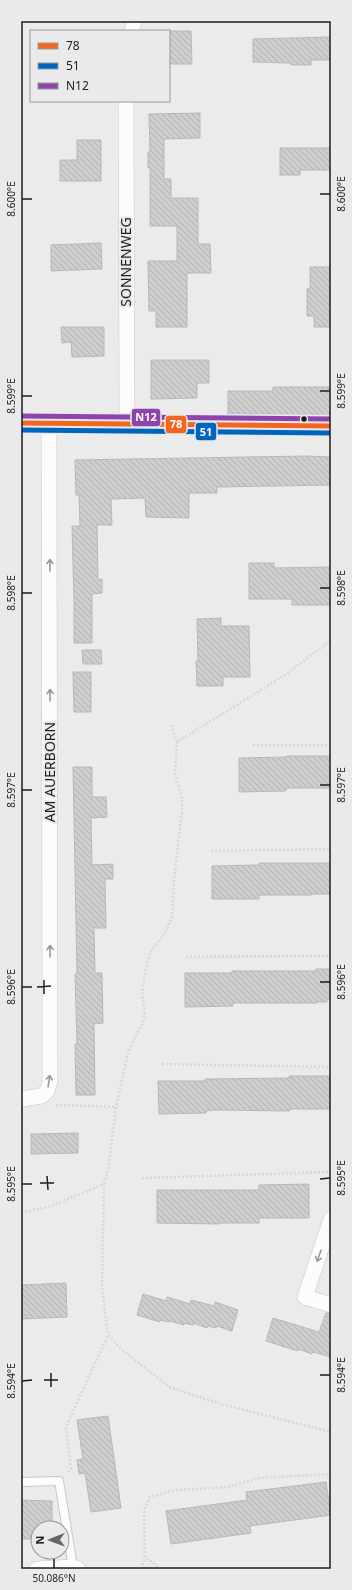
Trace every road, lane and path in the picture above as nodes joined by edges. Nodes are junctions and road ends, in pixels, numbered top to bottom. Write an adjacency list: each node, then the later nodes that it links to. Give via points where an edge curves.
1 (126, 102): 4 (street, SONNENWEG)
2 (21, 423): 3 (street)
3 (49, 423): 4 (street); 17 (street, AM AUERBORN, one-way to 3, via 50,1082)
4 (127, 423): 5 (street)
5 (331, 426)
6 (331, 640): 8 (path, via 285,675)
7 (171, 725): 8 (path)
8 (177, 742): 19 (path, via 175,774 182,798 182,811 172,917 165,933 151,951 147,963 142,987 145,1015 127,1056)
9 (253, 745): 10 (path)
10 (331, 745)
11 (331, 849): 12 (path)
12 (211, 851)
13 (331, 956): 14 (path)
14 (186, 958)
15 (162, 1064): 16 (path)
16 (331, 1066)
17 (42, 1096): 18 (street); 19 (path, via 56,1105)
18 (21, 1099)
19 (116, 1107): 22 (path)
20 (331, 1172): 21 (path)
21 (142, 1178)
22 (104, 1184): 23 (path, via 51,1206); 26 (path, via 102,1287)
23 (21, 1213)
24 (331, 1219): 25 (street, one-way to 25, via 305,1297)
25 (331, 1305)
26 (108, 1335): 27 (path, via 120,1348 169,1387 218,1403); 29 (path, via 66,1427 70,1469)
27 (331, 1432)
28 (331, 1474): 31 (path, via 259,1478 228,1487 176,1490 150,1497 144,1511)
29 (59, 1481): 30 (lane); 32 (lane)
30 (21, 1482)
31 (145, 1557): 34 (path); 35 (path)
32 (75, 1568): 33 (street)
33 (37, 1569)
34 (141, 1569)
35 (161, 1569)

